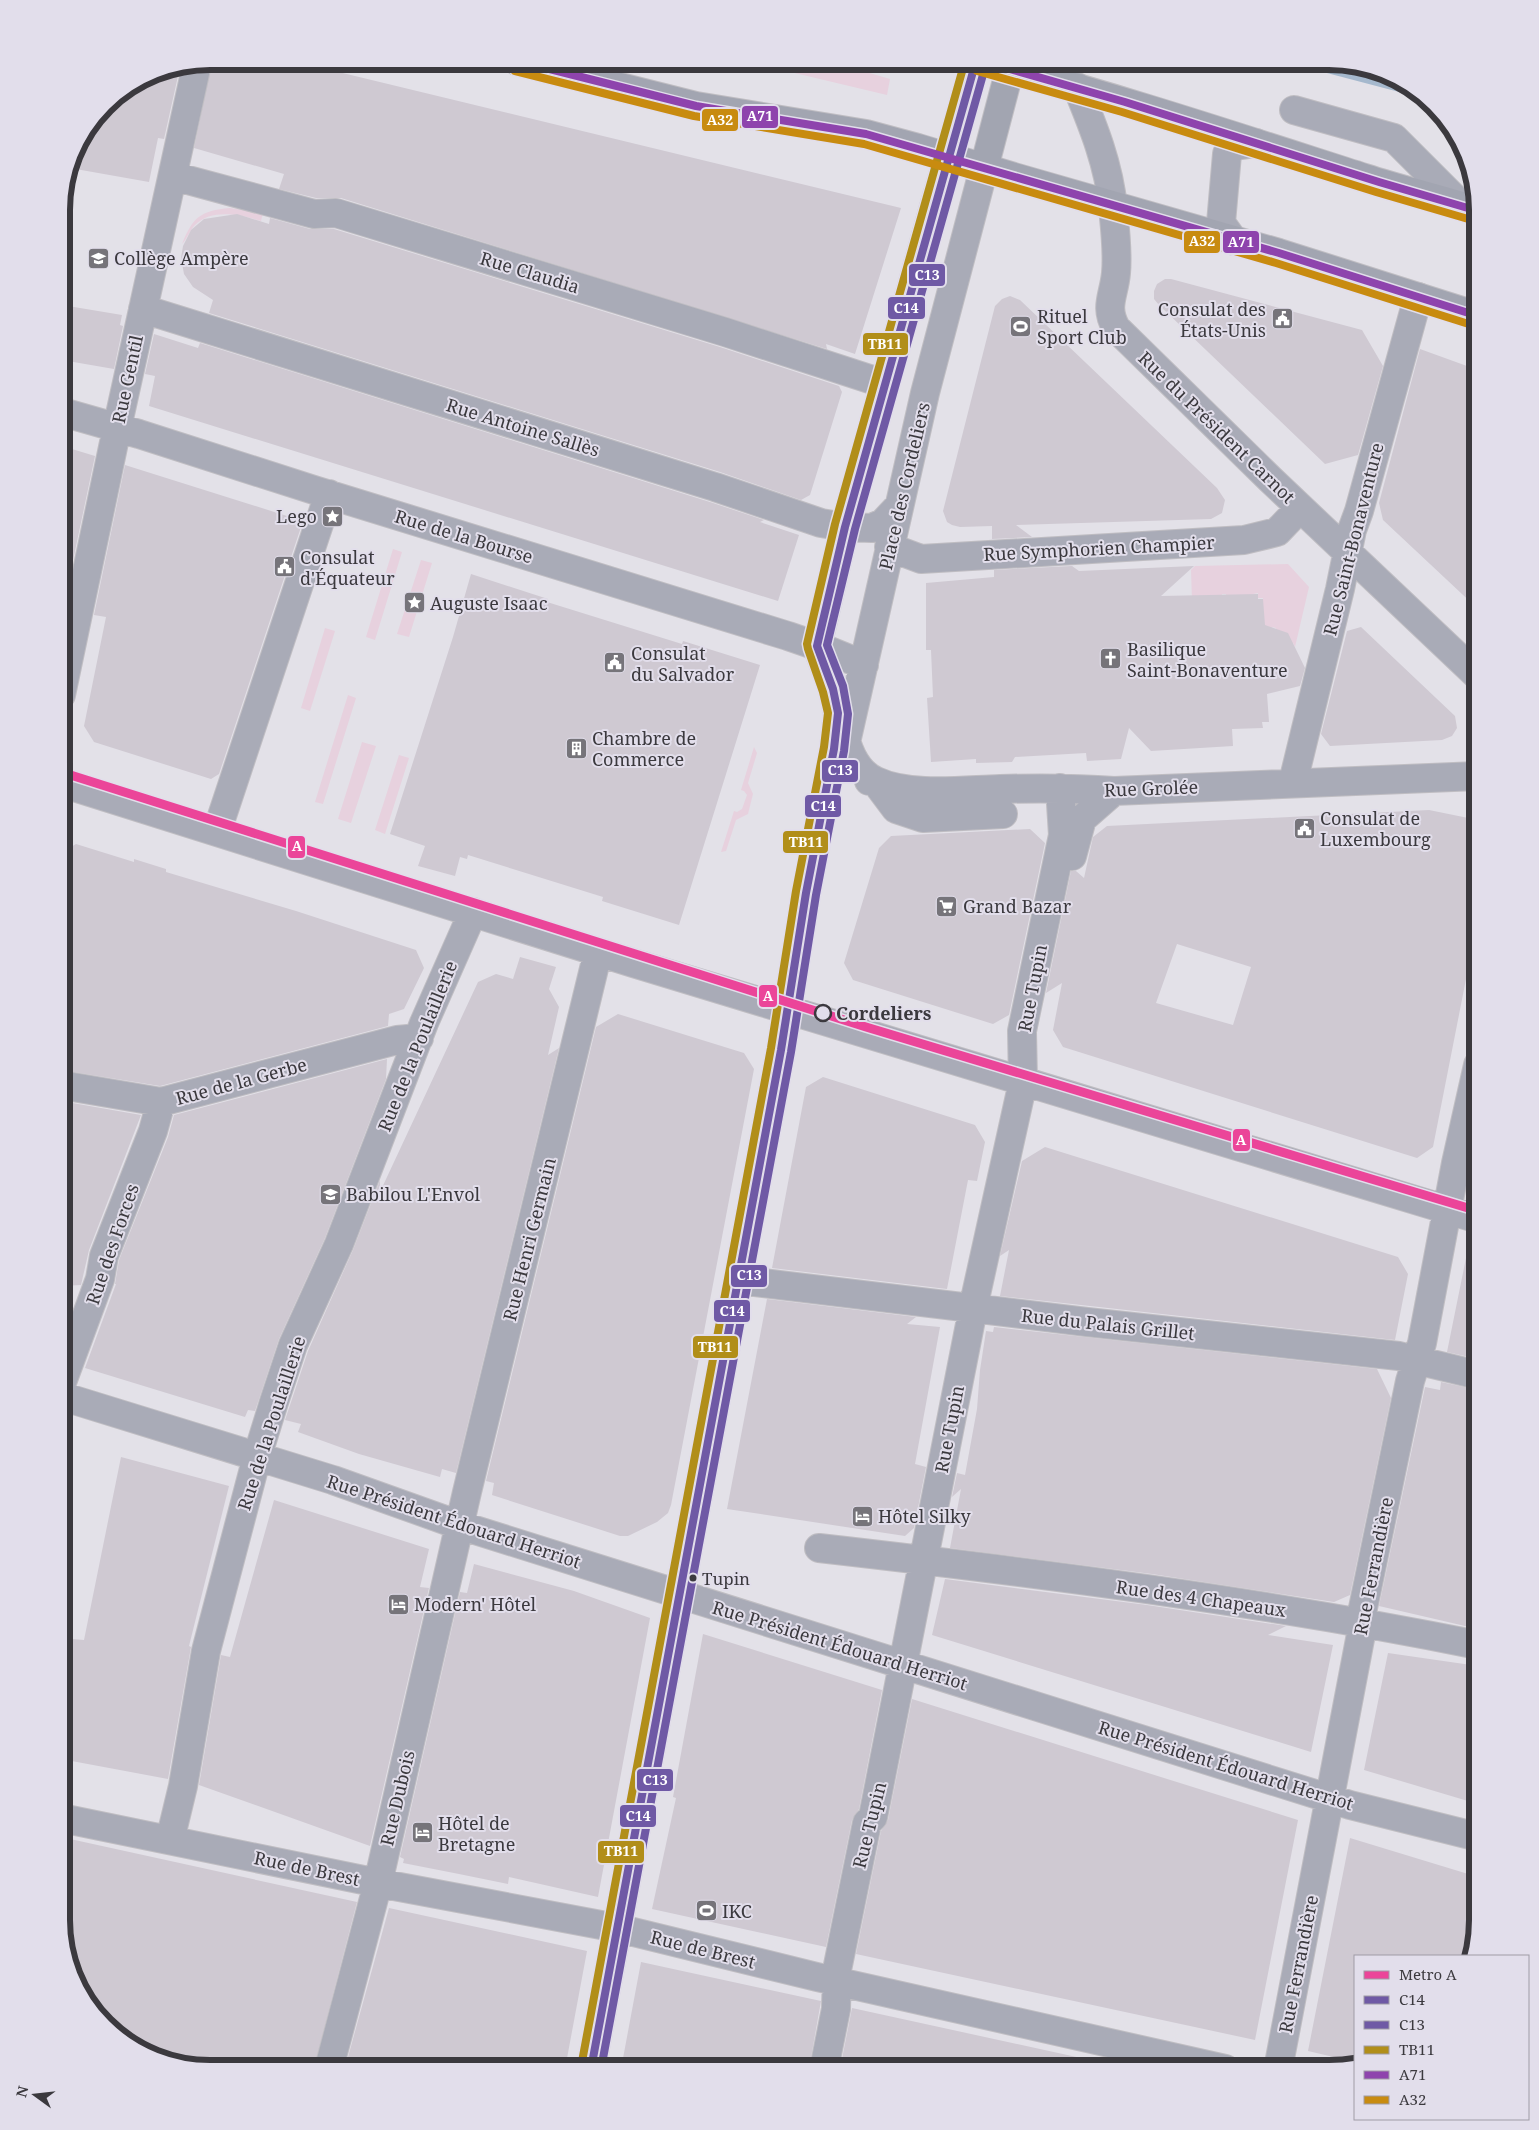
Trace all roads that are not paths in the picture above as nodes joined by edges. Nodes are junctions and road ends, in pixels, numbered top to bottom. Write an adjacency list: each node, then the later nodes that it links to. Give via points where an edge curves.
1 (553, 70): 9 (main road, via 696,106 866,134)
2 (974, 70): 9 (street)
3 (1010, 70): 10 (main road)
4 (1026, 70): 6 (main road)
5 (196, 71): 11 (street, Rue Gentil)
6 (1077, 87): 8 (main road); 12 (street, Rue du Président Carnot, via 1100,144)
7 (1294, 110): 13 (street, via 1394,138)
8 (1256, 143): 14 (main road); 15 (street, via 1235,146 1227,154 1221,223)
9 (948, 157): 10 (main road); 19 (street)
10 (984, 168): 12 (main road); 25 (street, Place des Cordeliers)
11 (173, 176): 17 (street, Rue Gentil); 19 (street, Rue Claudia, via 314,214 336,213)
12 (1113, 206): 15 (main road); 26 (street, Rue du Président Carnot, via 1116,273 1110,317 1116,328)
13 (1469, 208)
14 (1469, 209)
15 (1234, 241): 16 (main road)
16 (1418, 297): 18 (main road); 29 (street, Rue Saint-Bonaventure)
17 (142, 309): 21 (street, Rue Gentil); 27 (street, Rue Antoine Sallès)
18 (1469, 313)
19 (885, 384): 27 (street)
20 (70, 414): 21 (street, Rue de la Bourse)
21 (117, 428): 22 (street, Rue de la Bourse); 32 (street, Rue Gentil)
22 (174, 444): 23 (street, via 177,464); 24 (street, Rue de la Bourse)
23 (269, 493)
24 (330, 494): 31 (street, Rue de la Bourse); 46 (street)
25 (898, 507): 27 (street, Rue Antoine Sallès, via 883,523 872,528); 28 (street, Place des Cordeliers)
26 (1300, 508): 28 (street, Rue Symphorien Champier, via 1277,532 1244,540 921,559); 29 (street, Rue du Président Carnot)
27 (845, 527): 33 (street)
28 (889, 547): 34 (street, Place des Cordeliers)
29 (1347, 553): 35 (street, Rue du Président Carnot); 40 (street, Rue Saint-Bonaventure)
30 (577, 589): 31 (street, via 669,618 682,619)
31 (700, 610): 33 (street, Rue de la Bourse)
32 (70, 616)
33 (818, 646): 34 (street, Rue de la Bourse); 36 (street, Place des Cordeliers)
34 (864, 665): 37 (street, Place des Cordeliers)
35 (1469, 668)
36 (838, 713): 37 (street, Rue Grolée); 44 (street, Place des Cordeliers)
37 (846, 742): 39 (street, Rue Grolée, via 857,765); 44 (street, Place des Cordeliers)
38 (1469, 776): 40 (street, Rue Grolée)
39 (875, 781): 42 (street, Rue Grolée, via 915,792); 44 (street, via 852,780 839,786); 45 (street, via 896,809 923,818)
40 (1293, 782): 43 (street, Rue Grolée)
41 (70, 785): 46 (street)
42 (1060, 788): 43 (street, Rue Grolée); 52 (street, Rue Tupin, via 1063,835 1022,1031)
43 (1114, 791): 47 (street, via 1082,819)
44 (824, 803): 50 (street, Place des Cordeliers)
45 (1003, 814)
46 (217, 831): 48 (street)
47 (1061, 904)
48 (473, 912): 49 (street); 51 (street, Rue de la Poulaillerie)
49 (598, 952): 50 (street); 65 (street, Rue Henri Germain)
50 (788, 1009): 52 (street); 58 (street, Place des Cordeliers)
51 (419, 1038): 54 (street, Rue de la Gerbe, via 397,1040); 64 (street, Rue de la Poulaillerie, via 339,1244 293,1345)
52 (1023, 1082): 56 (street); 59 (street, Rue Tupin)
53 (70, 1086): 54 (street, Rue de la Gerbe)
54 (161, 1102): 61 (street, Rue des Forces, via 153,1131 104,1256 100,1279)
55 (1469, 1107): 56 (street, Rue Ferrandière)
56 (1447, 1210): 57 (street); 60 (street, Rue Ferrandière)
57 (1469, 1216)
58 (738, 1280): 59 (street, Rue du Palais Grillet); 68 (street, Place des Cordeliers)
59 (973, 1308): 60 (street, Rue du Palais Grillet); 67 (street, Rue Tupin)
60 (1416, 1360): 62 (street, Rue du Palais Grillet); 69 (street, Rue Ferrandière)
61 (70, 1361)
62 (1469, 1372)
63 (70, 1399): 64 (street, Rue Président Édouard Herriot)
64 (257, 1457): 65 (street, Rue Président Édouard Herriot); 75 (street, Rue de la Poulaillerie, via 206,1651 183,1786)
65 (459, 1525): 68 (street, Rue Président Édouard Herriot); 76 (street, Rue Dubois)
66 (819, 1548): 67 (street, Rue des 4 Chapeaux)
67 (924, 1560): 69 (street, Rue des 4 Chapeaux); 71 (street, Rue Tupin)
68 (679, 1594): 71 (street, Rue Président Édouard Herriot); 77 (street, Place des Cordeliers)
69 (1362, 1622): 70 (street, Rue des 4 Chapeaux); 72 (street, Rue Ferrandière)
70 (1469, 1643)
71 (902, 1664): 72 (street, Rue Président Édouard Herriot); 78 (street, Rue Tupin, via 884,1820 867,1823 837,1970)
72 (1330, 1798): 74 (street, Rue Président Édouard Herriot); 83 (street, Rue Ferrandière)
73 (70, 1820): 75 (street, Rue de Brest)
74 (1469, 1835)
75 (170, 1840): 76 (street, Rue de Brest)
76 (378, 1883): 77 (street, Rue de Brest); 79 (street, Rue Dubois)
77 (617, 1928): 78 (street, Rue de Brest); 80 (street, Place des Cordeliers)
78 (838, 1982): 81 (street, Rue Tupin); 82 (street, Rue de Brest)
79 (331, 2060)
80 (592, 2060)
81 (826, 2060)
82 (1185, 2060)
83 (1280, 2060)

